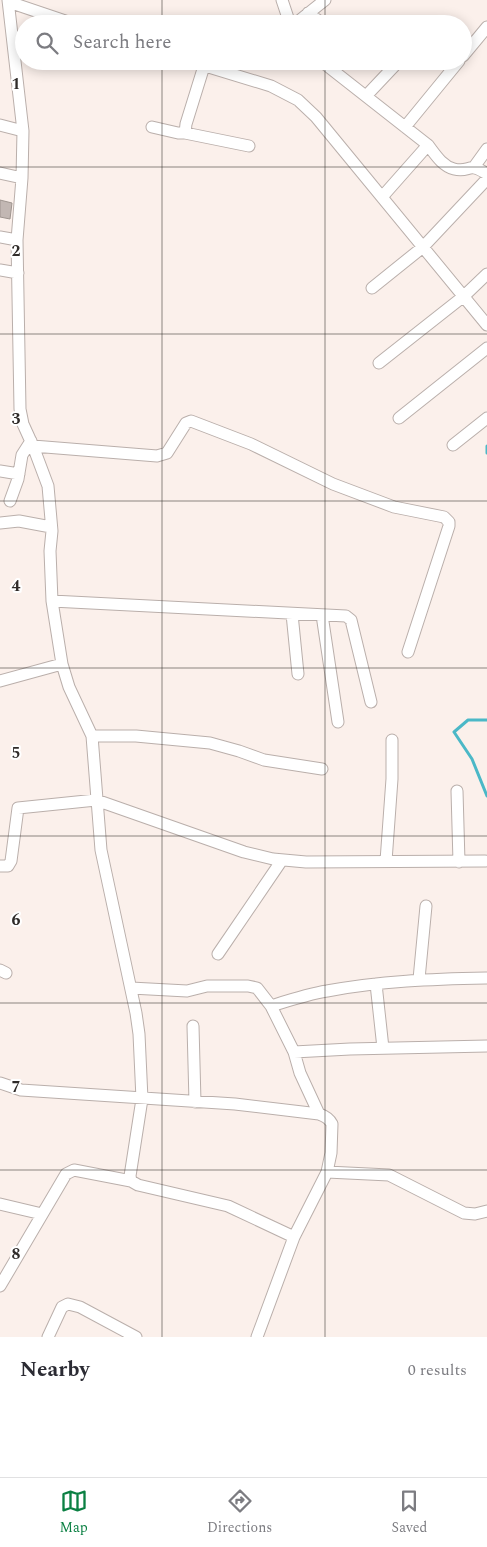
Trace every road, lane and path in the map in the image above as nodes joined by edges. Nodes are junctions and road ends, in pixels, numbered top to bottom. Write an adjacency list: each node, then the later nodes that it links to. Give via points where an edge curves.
1 (282, 0): 6 (street)
2 (325, 0): 4 (street)
3 (9, 1): 5 (street); 9 (street)
4 (308, 14)
5 (49, 15)
6 (287, 15)
7 (487, 27): 8 (street)
8 (472, 45)
9 (15, 57)
10 (16, 70): 20 (street)
11 (203, 70): 21 (street)
12 (218, 70): 30 (street, via 272,86 298,100)
13 (333, 70): 16 (street)
14 (391, 70): 16 (street)
15 (452, 70): 19 (street)
16 (366, 96): 19 (street)
17 (0, 125): 20 (street)
18 (152, 127): 21 (street)
19 (405, 127): 22 (street)
20 (23, 131): 28 (street)
21 (185, 132): 23 (street)
22 (428, 145): 25 (street, via 448,167); 30 (street)
23 (249, 146)
24 (487, 149): 25 (street)
25 (474, 167): 27 (street)
26 (0, 173): 28 (street)
27 (487, 174)
28 (22, 178): 32 (street)
29 (487, 180): 33 (street)
30 (382, 197): 33 (street)
31 (0, 237): 32 (street)
32 (17, 240): 35 (street)
33 (423, 247): 37 (street); 38 (street)
34 (0, 270): 35 (street)
35 (18, 273): 44 (street, via 20,409)
36 (487, 274): 38 (street)
37 (372, 288)
38 (464, 296): 39 (street); 41 (street)
39 (487, 325)
40 (487, 348): 42 (street)
41 (379, 363)
42 (399, 418)
43 (487, 418): 45 (street)
44 (32, 444): 47 (street, via 22,455); 50 (street, via 48,486); 54 (street, via 157,456 167,453 186,423 191,421 251,444 333,484 394,507 444,518 449,526)
45 (453, 445)
46 (0, 471): 47 (street)
47 (19, 474): 48 (street)
48 (10, 501)
49 (0, 523): 50 (street, via 19,521)
50 (51, 527): 51 (street)
51 (52, 601): 52 (street); 55 (street)
52 (292, 614): 53 (street); 56 (street)
53 (322, 614): 58 (street, via 343,615 351,620); 59 (street)
54 (408, 652)
55 (62, 664): 57 (street); 60 (street)
56 (298, 674)
57 (0, 680)
58 (371, 702)
59 (338, 722)
60 (92, 736): 62 (street, via 136,736 210,743 264,760); 64 (street)
61 (392, 740): 66 (street)
62 (322, 769)
63 (458, 791): 68 (street)
64 (96, 800): 65 (street, via 244,852); 69 (street, via 18,808 11,861 8,866); 75 (street, via 101,850)
65 (282, 860): 66 (street); 71 (street)
66 (386, 861): 68 (street)
67 (486, 861): 68 (street)
68 (459, 862)
69 (0, 866)
70 (426, 906): 72 (street)
71 (218, 954)
72 (420, 979): 73 (street); 74 (street)
73 (487, 981)
74 (376, 984): 76 (street, via 327,991); 79 (street)
75 (131, 988): 76 (street, via 187,991 207,986 248,986 262,992); 82 (street)
76 (271, 1006): 80 (street)
77 (193, 1026): 83 (street)
78 (487, 1046): 79 (street)
79 (383, 1048): 80 (street)
80 (294, 1052): 84 (street)
81 (0, 1083): 82 (street, via 21,1090)
82 (142, 1099): 83 (street); 86 (street)
83 (195, 1102): 84 (street)
84 (319, 1114): 85 (street, via 332,1124)
85 (327, 1172): 88 (street, via 389,1175 464,1213); 90 (street)
86 (131, 1181): 89 (street, via 72,1171 64,1176); 90 (street, via 228,1206)
87 (0, 1204): 89 (street)
88 (487, 1211)
89 (42, 1214): 91 (street)
90 (294, 1237): 94 (street)
91 (0, 1286)
92 (48, 1337): 93 (street, via 62,1307 68,1304 80,1307)
93 (136, 1337)
94 (256, 1337)

